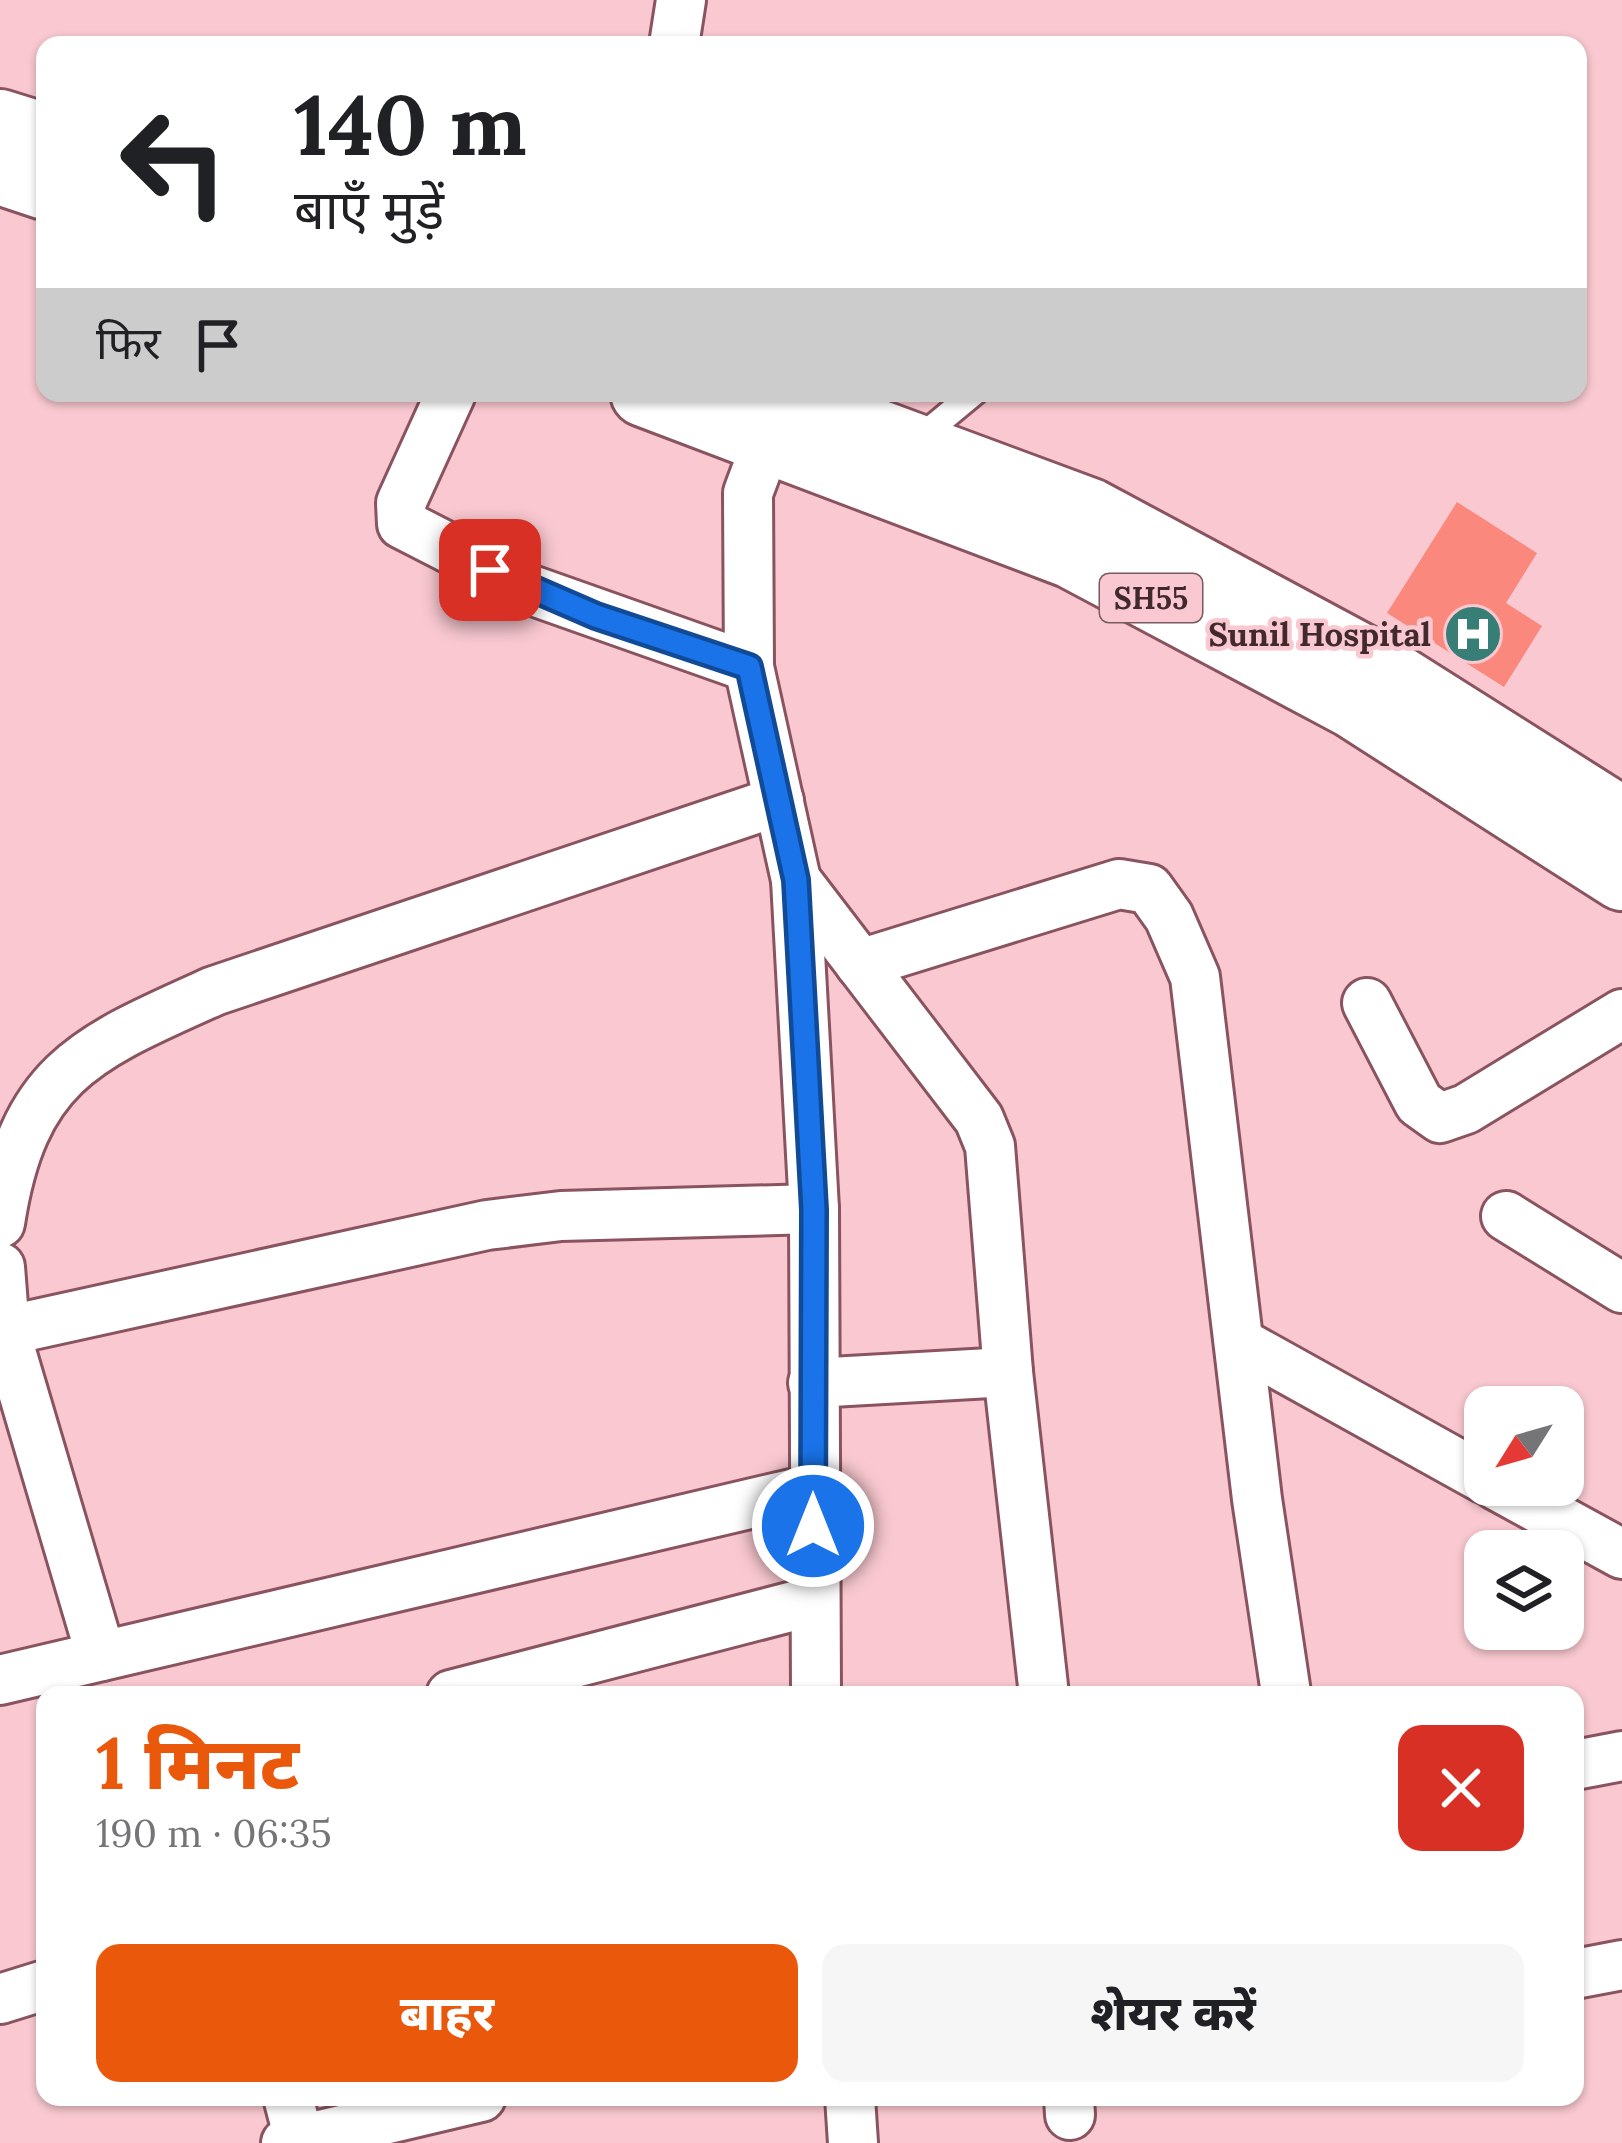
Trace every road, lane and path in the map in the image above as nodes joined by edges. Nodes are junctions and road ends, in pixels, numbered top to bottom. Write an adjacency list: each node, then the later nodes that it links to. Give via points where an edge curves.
1 (681, 0): 2 (street)
2 (675, 36)
3 (0, 122): 4 (main road)
4 (36, 134)
5 (0, 171): 6 (main road)
6 (36, 183)
7 (447, 402): 12 (street, via 401,503 402,524 531,590)
8 (689, 402): 10 (main road, SH55)
9 (963, 402): 11 (lane)
10 (768, 418): 11 (main road, SH55); 12 (street, via 748,493); 15 (main road, SH55, via 1072,555 1352,704)
11 (910, 447): 14 (main road, SH55, via 1090,512 1376,664)
12 (749, 667): 13 (street)
13 (779, 801): 16 (street); 22 (street, via 214,991 133,1027 57,1078 31,1117)
14 (1622, 821)
15 (1622, 877)
16 (796, 880): 17 (street); 20 (street)
17 (860, 964): 25 (street, via 1119,884 1149,889 1196,977); 27 (street, via 979,1119 990,1146)
18 (1367, 1003): 19 (street, via 1419,1102 1440,1118)
19 (1622, 1014)
20 (814, 1210): 26 (street, via 487,1225); 28 (street)
21 (1506, 1216): 24 (street)
22 (0, 1222)
23 (0, 1267): 26 (street)
24 (1622, 1288)
25 (1242, 1344): 29 (street); 39 (street)
26 (9, 1371): 34 (street)
27 (1008, 1372): 28 (street); 38 (street)
28 (813, 1383): 30 (street)
29 (1464, 1467)
30 (813, 1489): 33 (street); 34 (street)
31 (1538, 1506): 32 (street)
32 (1619, 1547)
33 (813, 1601): 36 (street); 37 (street)
34 (101, 1656): 35 (street)
35 (0, 1680)
36 (486, 1686)
37 (816, 1686)
38 (1043, 1686)
39 (1285, 1686)
40 (1622, 1756): 41 (street)
41 (1584, 1763)
42 (1622, 1964): 43 (street)
43 (1584, 1972)
44 (36, 1988): 45 (street)
45 (0, 1999)
46 (422, 2106): 48 (street)
47 (851, 2106): 49 (street)
48 (291, 2126)
49 (853, 2143)

